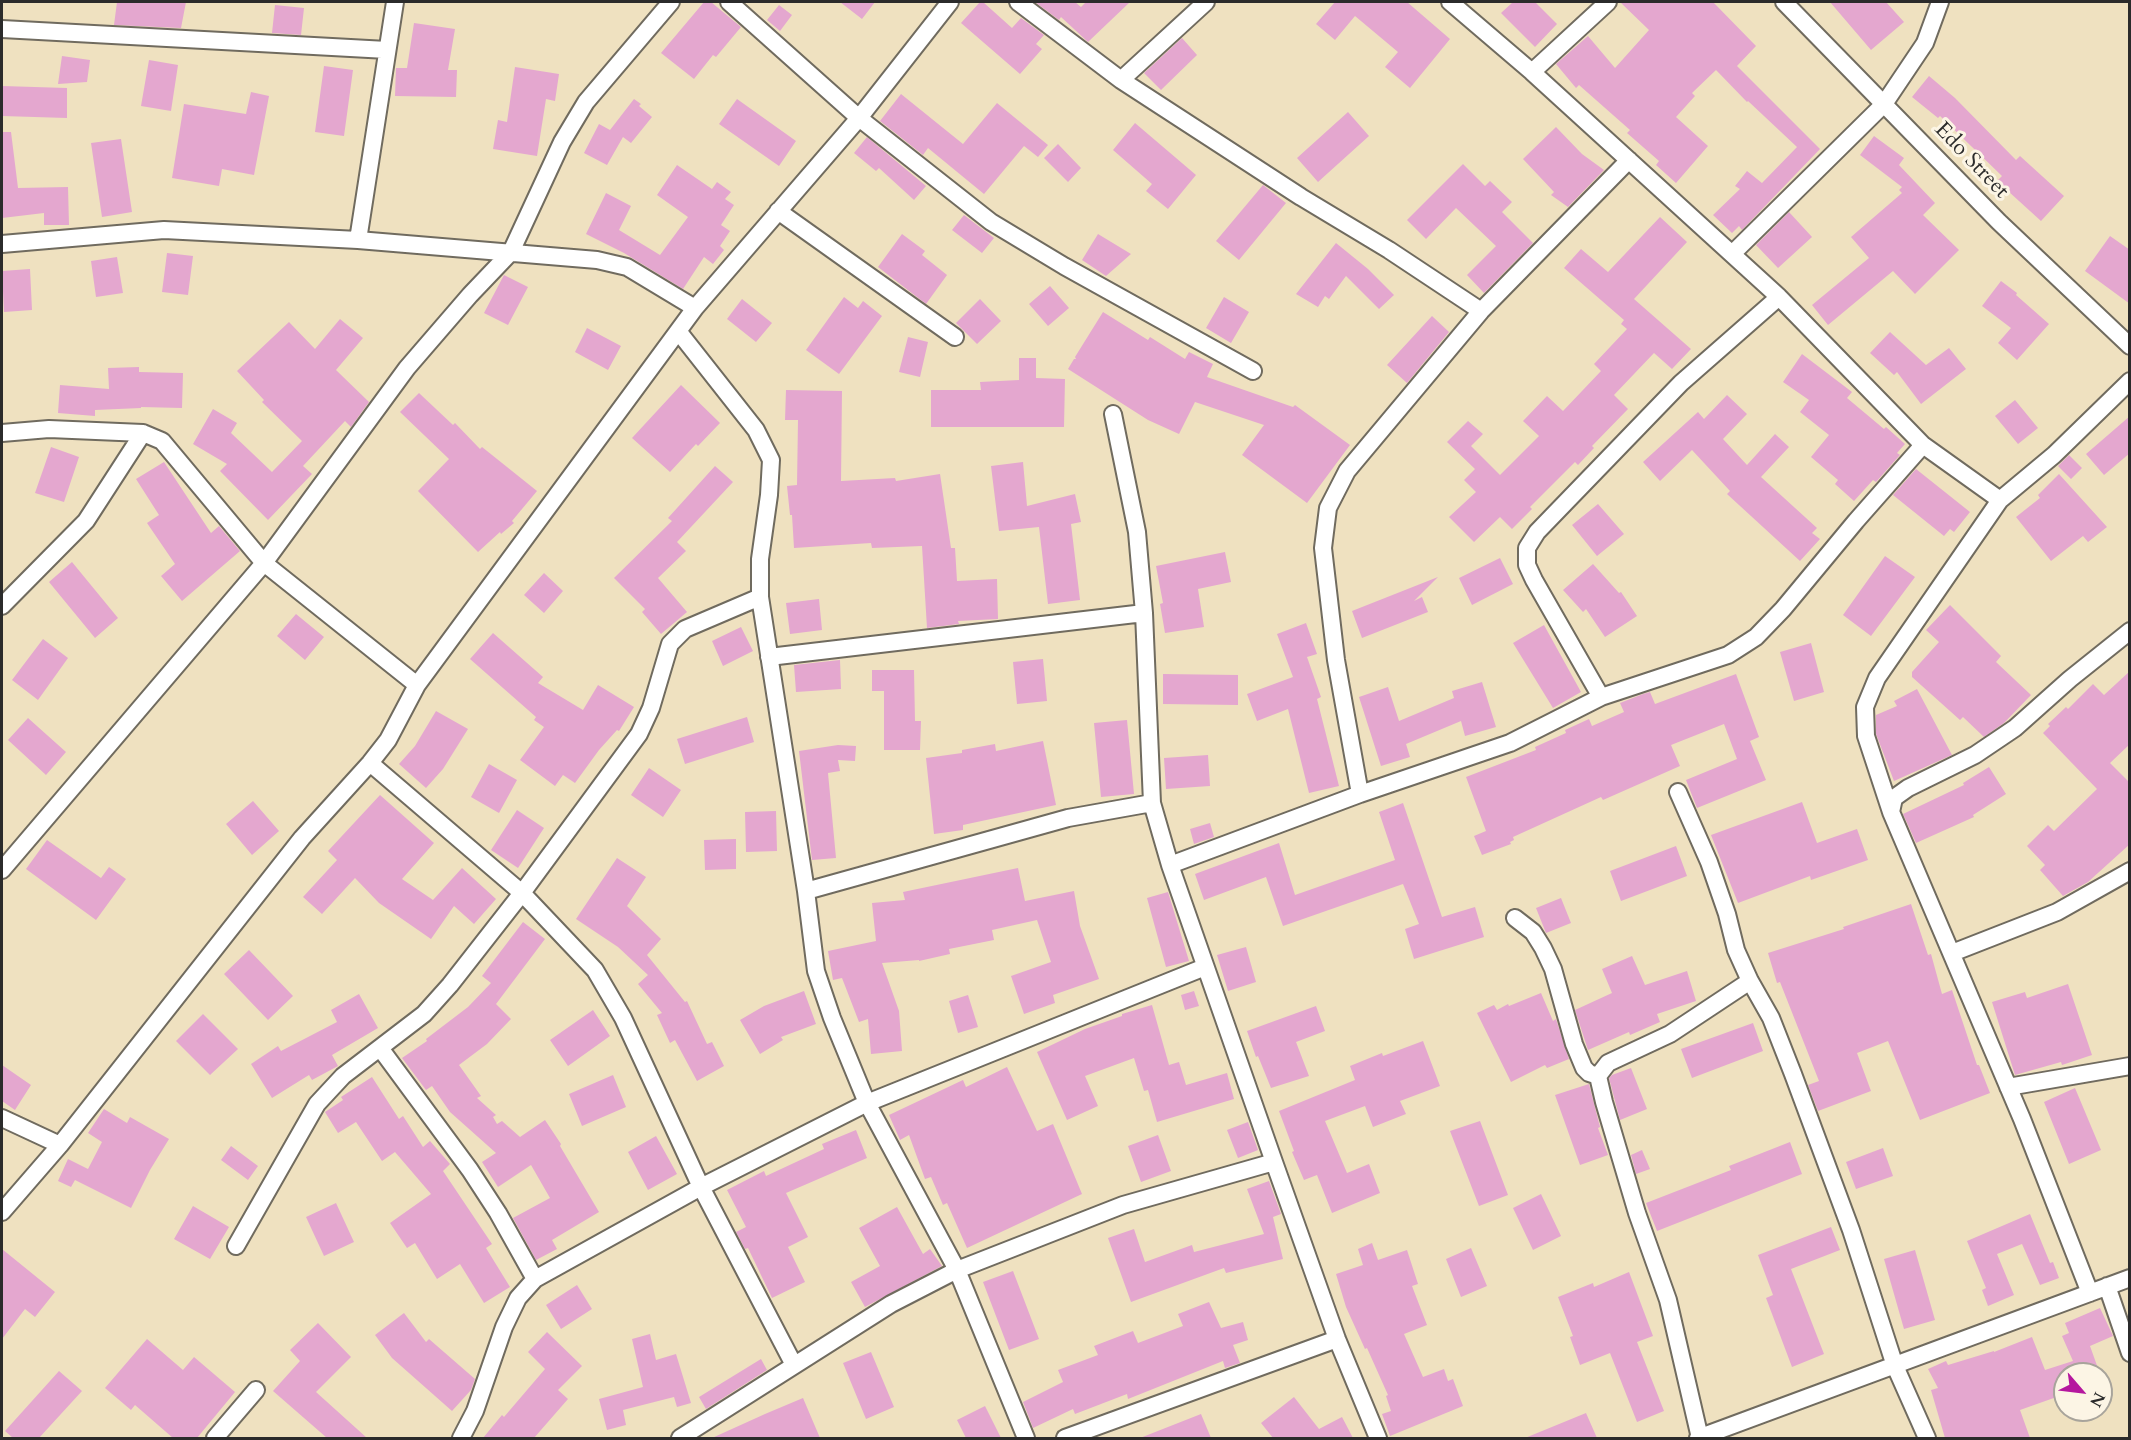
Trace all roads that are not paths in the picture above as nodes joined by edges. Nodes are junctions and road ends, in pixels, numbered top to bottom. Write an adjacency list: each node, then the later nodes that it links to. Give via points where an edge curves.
1 (395, 2): 12 (street)
2 (670, 2): 21 (street, via 586,102 562,142)
3 (729, 2): 16 (street)
4 (950, 2): 16 (street)
5 (1018, 2): 14 (street)
6 (1206, 2): 14 (street)
7 (1450, 2): 13 (street)
8 (1608, 2): 13 (street)
9 (1784, 2): 15 (street, Edo Street)
10 (1940, 2): 15 (street, via 1925,43)
11 (2, 29): 12 (street)
12 (387, 50): 19 (street)
13 (1532, 72): 17 (street)
14 (1121, 80): 25 (street)
15 (1884, 104): 22 (street); 28 (street, Edo Street, via 1999,222)
16 (859, 118): 18 (street); 29 (street, via 991,222)
17 (1629, 160): 22 (street); 25 (street)
18 (778, 211): 24 (street); 27 (street)
19 (358, 240): 20 (street, via 164,230); 21 (street)
20 (2, 244)
21 (512, 252): 24 (street, via 627,267); 36 (street, via 407,368)
22 (1732, 254): 23 (street)
23 (1779, 297): 34 (street); 43 (street, via 1681,383 1537,532 1527,548 1527,565 1534,580)
24 (694, 308): 26 (street)
25 (1481, 311): 46 (street, via 1347,471 1328,508 1323,548 1336,660)
26 (678, 332): 37 (street, via 756,430 771,460 760,559); 42 (street)
27 (954, 337)
28 (2130, 346)
29 (1252, 371)
30 (2130, 381): 35 (street)
31 (1113, 414): 39 (street, via 1137,532)
32 (143, 432): 33 (street, via 49,429); 36 (street, via 162,441 179,459); 38 (street, via 86,521)
33 (2, 433)
34 (1923, 445): 35 (street); 43 (street, via 1756,637 1728,655)
35 (2000, 500): 48 (street, via 1877,678 1865,707 1866,736)
36 (264, 563): 42 (street); 50 (street)
37 (760, 597): 41 (street); 53 (street, via 685,629 670,644 639,734)
38 (2, 606)
39 (1144, 613): 41 (street); 47 (street)
40 (2130, 631): 48 (street, via 2015,728 1975,755 1894,798)
41 (769, 657): 52 (street)
42 (417, 685): 44 (street, via 388,740)
43 (1601, 697): 46 (street, via 1510,743)
44 (370, 763): 53 (street); 64 (street, via 302,838)
45 (1678, 792): 57 (street, via 1709,862 1736,950)
46 (1360, 794): 49 (street)
47 (1152, 803): 49 (street); 52 (street, via 1068,818)
48 (1891, 812): 55 (street)
49 (1170, 865): 56 (street)
50 (2, 870)
51 (2130, 871): 55 (street, via 2057,912)
52 (806, 891): 62 (street, via 816,971)
53 (522, 893): 58 (street, via 424,1014); 66 (street, via 595,970 623,1018)
54 (1515, 918): 60 (street, via 1533,932 1543,948 1584,1068)
55 (1952, 953): 61 (street)
56 (1205, 967): 62 (street); 65 (street)
57 (1750, 981): 60 (street, via 1670,1034 1608,1063); 77 (street, via 1771,1018 1793,1074 1851,1230)
58 (380, 1048): 68 (street, via 343,1076 317,1104); 71 (street, via 470,1170)
59 (2130, 1066): 61 (street)
60 (1598, 1076): 85 (street, via 1634,1202 1668,1300)
61 (2008, 1087): 73 (street)
62 (867, 1103): 66 (street); 69 (street)
63 (2, 1118): 64 (street)
64 (60, 1144): 67 (street)
65 (1274, 1162): 69 (street, via 1122,1205); 74 (street)
66 (701, 1187): 71 (street); 76 (street)
67 (2, 1212)
68 (236, 1246)
69 (957, 1270): 76 (street, via 891,1304); 82 (street)
70 (2130, 1278): 72 (street)
71 (535, 1279): 80 (street, via 518,1298 504,1327 475,1411)
72 (2107, 1286): 73 (street); 75 (street)
73 (2090, 1293): 77 (street)
74 (1337, 1339): 83 (street); 84 (street)
75 (2130, 1353)
76 (795, 1365): 81 (street)
77 (1895, 1366): 85 (street); 86 (street)
78 (256, 1390): 79 (street)
79 (215, 1438)
80 (461, 1438)
81 (681, 1438)
82 (1026, 1438)
83 (1065, 1438)
84 (1378, 1438)
85 (1699, 1438)
86 (1927, 1438)

